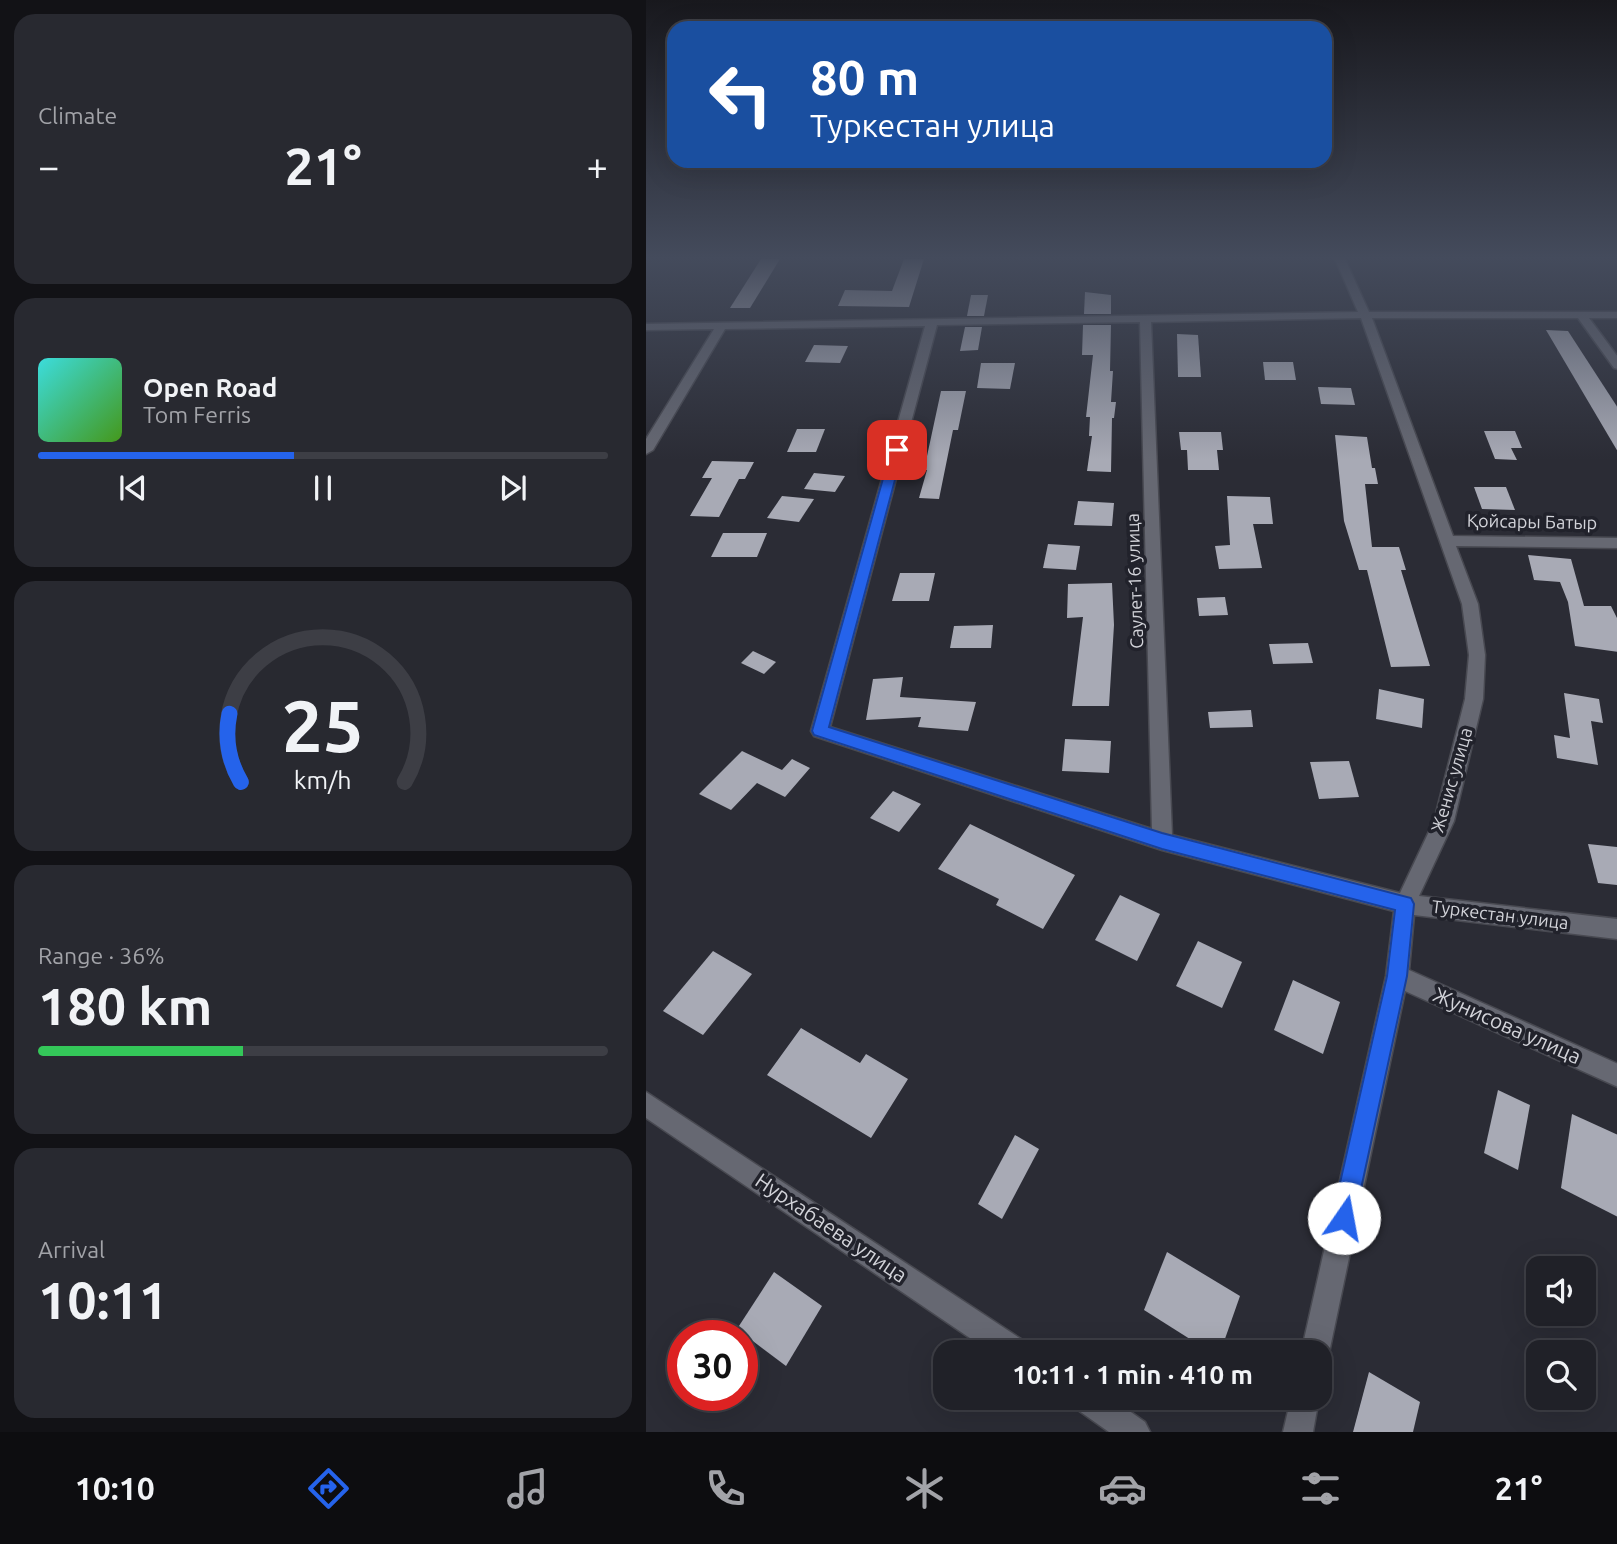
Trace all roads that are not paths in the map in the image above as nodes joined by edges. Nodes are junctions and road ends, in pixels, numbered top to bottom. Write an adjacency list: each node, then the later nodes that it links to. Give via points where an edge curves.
1 (722, 325): 9 (street)
2 (691, 326): 7 (street)
3 (931, 326): 12 (street, Туркестан улица, via 820,731)
4 (1145, 326): 12 (street, Саулет-16 улица)
5 (1369, 326): 10 (street, Женис улица)
6 (1589, 326): 8 (street)
7 (646, 327)
8 (1617, 366)
9 (646, 450)
10 (1446, 541): 11 (street, Қойсары Батыр); 13 (street, Женис улица, via 1470,604 1477,655 1474,699 1444,821)
11 (1617, 542)
12 (1162, 841): 13 (street, Туркестан улица)
13 (1405, 904): 14 (street, Туркестан улица); 15 (street, Женис улица)
14 (1617, 929)
15 (1397, 976): 16 (street, Жунисова улица); 19 (street, Женис улица)
16 (1617, 1076)
17 (646, 1104): 18 (street, Нурхабаева улица)
18 (998, 1340)
19 (1318, 1340)
20 (1103, 1410): 22 (street)
21 (1303, 1410): 23 (street)
22 (1135, 1432)
23 (1298, 1432)

